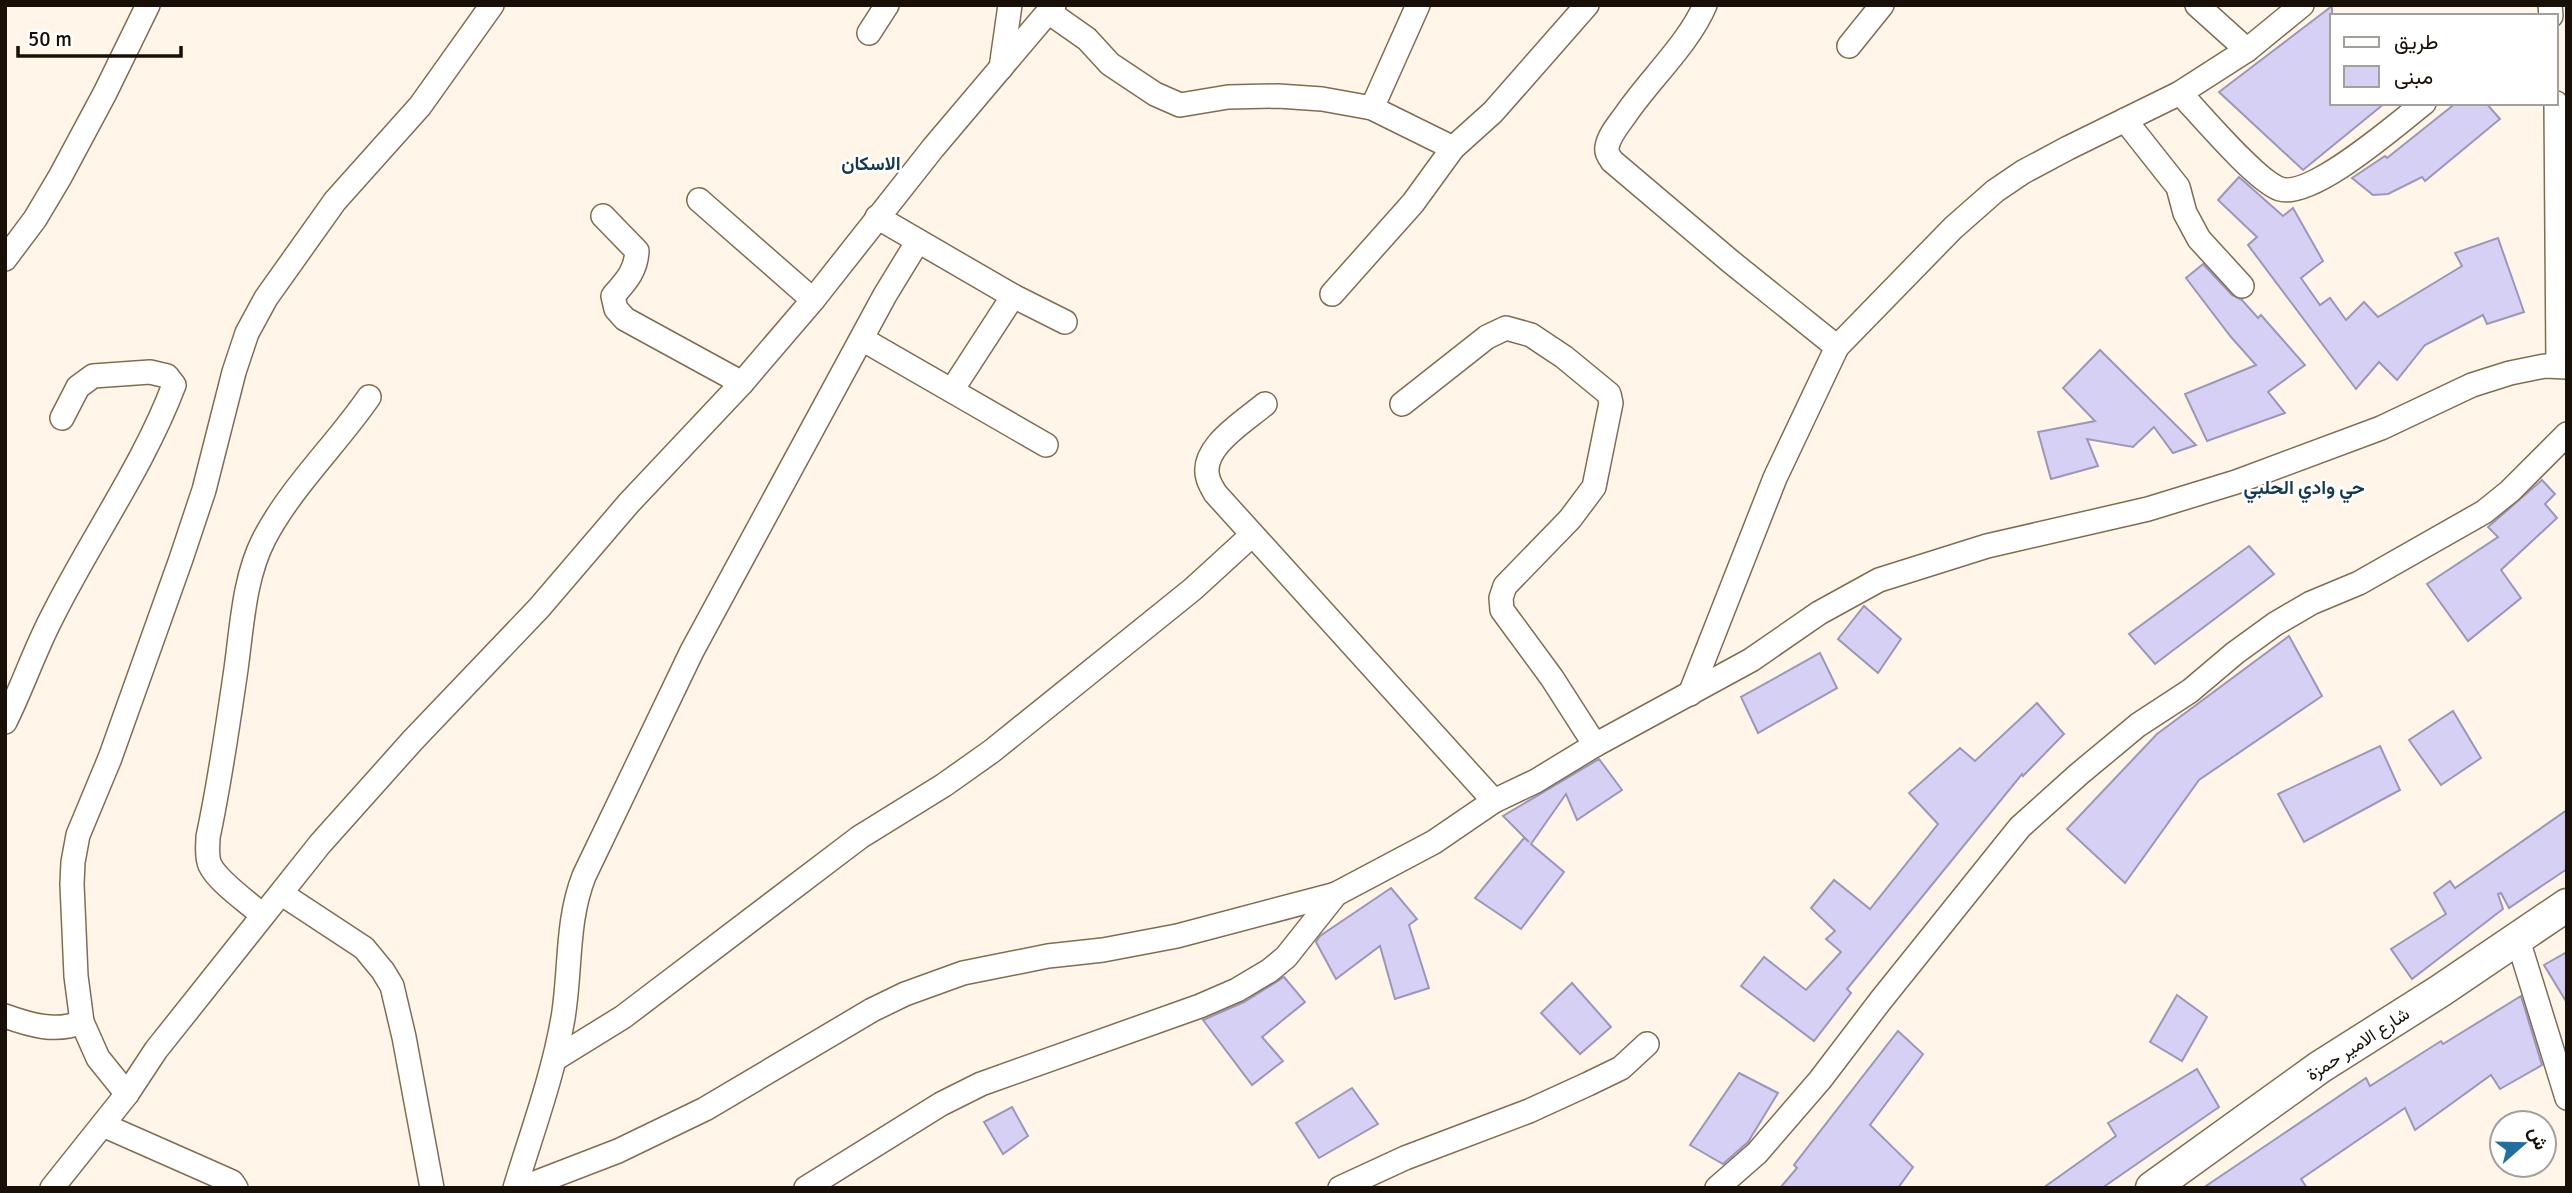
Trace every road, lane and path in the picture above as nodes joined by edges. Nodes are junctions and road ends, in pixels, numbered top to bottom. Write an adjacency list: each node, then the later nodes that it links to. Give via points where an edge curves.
1 (148, 5): 26 (street, via 60,177 36,219)
2 (492, 5): 54 (street, via 421,106 335,201 247,333 181,559 78,835 72,884)
3 (887, 5): 12 (street)
4 (1010, 5): 15 (street)
5 (1418, 5): 19 (street)
6 (1587, 5): 21 (street, via 1493,112)
7 (1705, 5): 33 (street, via 1614,132 1607,152 1612,161)
8 (1882, 5): 13 (street)
9 (2197, 5): 14 (street)
10 (2302, 5): 14 (street)
11 (1052, 9): 15 (street); 19 (street, via 1110,64 1180,105 1228,97 1278,96)
12 (869, 33)
13 (1849, 46)
14 (2247, 50): 16 (street)
15 (1001, 68): 24 (street)
16 (2180, 93): 17 (street, via 2243,160 2282,190 2304,187 2340,167); 20 (street)
17 (2421, 105)
18 (2556, 105): 34 (street)
19 (1372, 108): 21 (street)
20 (2125, 120): 27 (street, via 2178,187 2199,239); 33 (street, via 1995,191)
21 (1453, 148): 28 (street, via 1413,204)
22 (699, 200): 30 (street)
23 (603, 216): 35 (street, via 637,251 636,265 613,296 616,309 625,319)
24 (877, 217): 25 (street); 30 (street)
25 (918, 241): 29 (street); 32 (street)
26 (5, 258)
27 (2242, 286)
28 (1332, 294)
29 (1013, 296): 31 (street); 36 (street)
30 (813, 300): 35 (street)
31 (1065, 322)
32 (862, 339): 36 (street); 56 (street, via 692,651 584,876 573,914 564,1016)
33 (1837, 347): 44 (street, via 1775,478)
34 (2562, 366): 44 (street, via 2510,373 2472,385 2381,428 2223,486 2148,509 1987,546 1878,580)
35 (742, 383): 48 (street, via 371,787)
36 (952, 390): 42 (street)
37 (369, 397): 51 (street, via 264,539 244,607 208,855 217,874)
38 (1265, 404): 43 (street, via 1214,447 1208,458 1207,477 1215,493)
39 (1402, 404): 46 (street, via 1487,337 1506,328 1531,335 1609,394 1594,487 1570,519 1504,586 1501,598 1502,610)
40 (62, 418): 45 (street, via 78,387 93,376 150,372 167,376 174,385 102,530 51,619)
41 (2567, 434): 67 (street, via 2484,512 2359,583 2275,624 2079,774 2020,827 1820,1080 1757,1153)
42 (1046, 445)
43 (1252, 535): 47 (street); 56 (street, via 1177,602 992,751 860,837 623,1017)
44 (1690, 694): 46 (street)
45 (5, 722)
46 (1595, 745): 47 (street)
47 (1494, 801): 49 (street, via 1434,842)
48 (282, 894): 51 (street); 62 (street, via 364,948 392,986)
49 (1336, 894): 64 (street, via 1177,936 989,966 951,977 856,1018 705,1109 618,1151); 65 (street, via 1286,957 1237,990 981,1084)
50 (2567, 905): 52 (main road, شارع الامير حمزة)
51 (262, 915): 57 (street)
52 (2518, 940): 58 (street); 68 (main road, شارع الامير حمزة, via 2320,1067)
53 (5, 1016): 54 (street, via 32,1026)
54 (82, 1022): 57 (street, via 98,1058)
55 (1647, 1044): 66 (street, via 1621,1068 1564,1095)
56 (555, 1059): 63 (street)
57 (127, 1094): 59 (street)
58 (2567, 1098)
59 (103, 1125): 60 (street); 61 (street, via 232,1182)
60 (52, 1188)
61 (236, 1188)
62 (432, 1188)
63 (515, 1188)
64 (522, 1188)
65 (806, 1188)
66 (1340, 1188)
67 (1717, 1188)
68 (2152, 1188)

